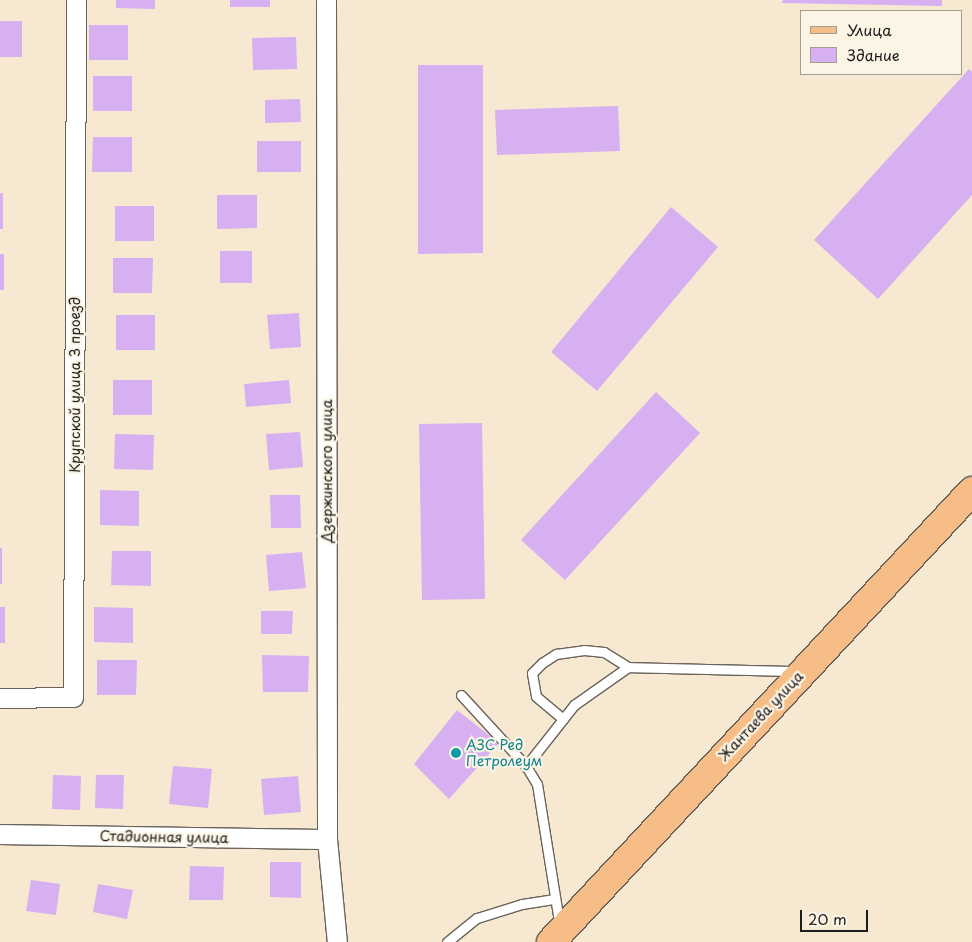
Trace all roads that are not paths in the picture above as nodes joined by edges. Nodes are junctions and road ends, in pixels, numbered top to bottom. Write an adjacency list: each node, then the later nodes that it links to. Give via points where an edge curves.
1 (76, 0): 7 (street, Крупской улица 3 проезд, via 73,697)
2 (326, 0): 11 (street, Дзержинского улица)
3 (972, 490): 5 (main road, Жантаева улица)
4 (628, 667): 5 (lane); 8 (lane, via 574,705); 8 (lane, via 604,652 584,650 556,654 542,663 532,673 536,696)
5 (804, 671): 13 (main road, Жантаева улица)
6 (461, 695): 9 (lane)
7 (0, 698)
8 (563, 718): 9 (lane)
9 (526, 766): 12 (lane, via 540,798)
10 (0, 834): 11 (street, Стадионная улица)
11 (327, 839): 14 (street, Дзержинского улица)
12 (555, 899): 13 (lane); 15 (lane, via 522,904 477,918)
13 (556, 937)
14 (337, 942)
15 (447, 942)

